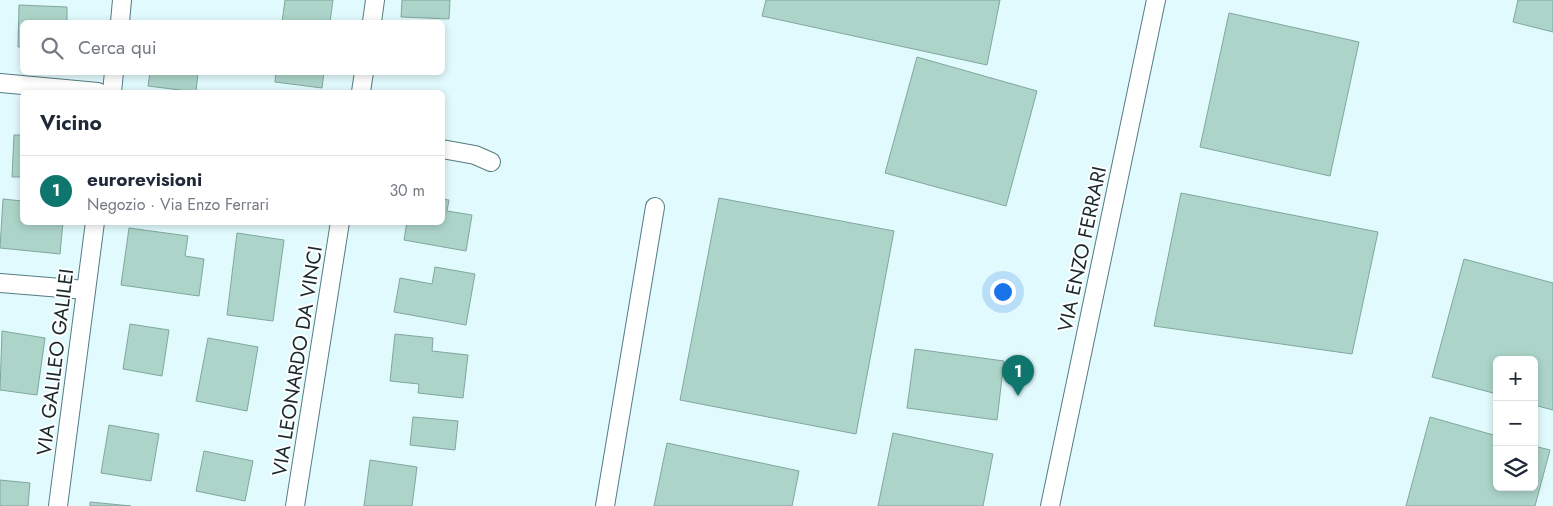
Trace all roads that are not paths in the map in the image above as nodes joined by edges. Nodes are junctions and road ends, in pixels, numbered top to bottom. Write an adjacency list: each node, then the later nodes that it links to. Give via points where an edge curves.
1 (122, 0): 4 (street)
2 (375, 0): 5 (street)
3 (1156, 0): 22 (street, VIA ENZO FERRARI)
4 (120, 20)
5 (372, 20)
6 (114, 75): 10 (street)
7 (364, 75): 11 (street)
8 (0, 83): 9 (street)
9 (76, 90)
10 (112, 90)
11 (361, 90)
12 (445, 150): 13 (street)
13 (492, 162)
14 (655, 207): 21 (street)
15 (95, 225): 18 (street, VIA GALILEO GALILEI)
16 (340, 225): 20 (street, VIA LEONARDO DA VINCI)
17 (0, 283): 18 (street)
18 (86, 290): 19 (street, VIA GALILEO GALILEI)
19 (58, 506)
20 (295, 506)
21 (605, 506)
22 (1050, 506)

